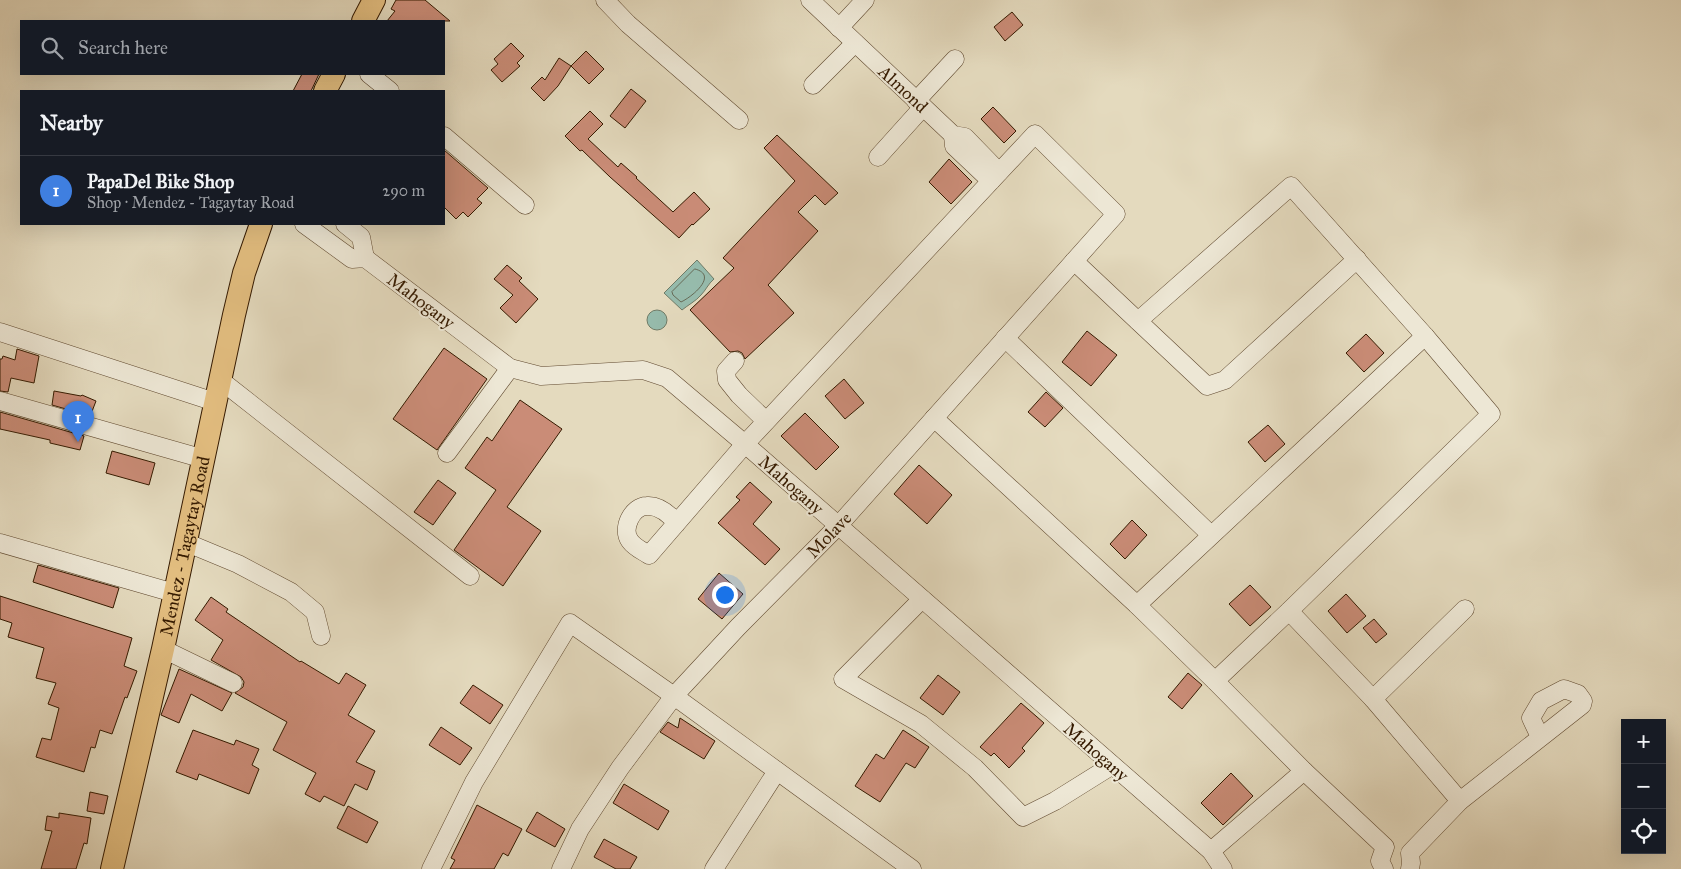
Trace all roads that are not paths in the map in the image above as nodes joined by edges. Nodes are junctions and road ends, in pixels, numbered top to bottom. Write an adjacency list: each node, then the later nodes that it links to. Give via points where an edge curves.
1 (374, 0): 5 (main road)
2 (605, 0): 15 (street, via 628,24)
3 (810, 0): 6 (street, Almond)
4 (865, 0): 6 (street)
5 (364, 20)
6 (839, 28): 7 (street, Almond)
7 (855, 43): 11 (street); 14 (street, Almond)
8 (955, 59): 14 (street)
9 (333, 75): 12 (main road)
10 (370, 75): 13 (street)
11 (813, 86)
12 (326, 90)
13 (389, 90)
14 (920, 104): 17 (street); 18 (street, Almond, via 952,135 954,146)
15 (739, 120)
16 (445, 137): 19 (street)
17 (878, 157)
18 (995, 176): 25 (street, Molave, via 1035,134 1116,214); 36 (street)
19 (526, 205)
20 (261, 225): 32 (main road, Mendez - Tagaytay Road, via 244,273)
21 (307, 225): 23 (street, Mahogany, via 352,259)
22 (346, 225): 23 (street, via 361,237)
23 (366, 258): 31 (street, Mahogany)
24 (1357, 259): 26 (street, via 1225,380 1207,386); 26 (street, via 1291,186); 28 (street)
25 (1074, 261): 26 (street); 29 (street, Molave)
26 (1138, 321)
27 (0, 332): 34 (street)
28 (1425, 336): 42 (street); 50 (street, via 1491,414)
29 (1005, 338): 35 (street, Molave); 42 (street)
30 (735, 362): 36 (street, via 726,371 727,380)
31 (510, 368): 37 (street, Mahogany, via 541,376 643,370 667,378); 38 (street)
32 (220, 379): 34 (main road, Mendez - Tagaytay Road); 45 (street)
33 (0, 401): 39 (street)
34 (215, 402): 39 (main road, Mendez - Tagaytay Road)
35 (934, 418): 41 (street, Molave); 48 (street)
36 (766, 421): 37 (street)
37 (745, 444): 40 (street); 41 (street, Mahogany)
38 (446, 453)
39 (204, 459): 43 (main road, Mendez - Tagaytay Road)
40 (677, 523)
41 (838, 526): 47 (street, Mahogany); 55 (street, Molave)
42 (1211, 535): 48 (street)
43 (185, 542): 46 (main road, Mendez - Tagaytay Road); 51 (street, via 238,564 291,592 315,612)
44 (0, 543): 46 (street)
45 (470, 576)
46 (174, 593): 52 (main road, Mendez - Tagaytay Road)
47 (922, 600): 58 (street, Mahogany); 58 (street, via 843,679 921,724 975,768 1023,817 1056,801)
48 (1137, 605): 53 (street)
49 (1465, 609): 56 (street)
50 (1289, 611): 53 (street); 56 (street)
51 (321, 636)
52 (162, 649): 54 (street); 65 (main road, Mendez - Tagaytay Road)
53 (1215, 680): 60 (street)
54 (233, 683)
55 (674, 696): 59 (street); 66 (street, via 570,623 474,782); 67 (street, Molave, via 585,821)
56 (1373, 698): 61 (street)
57 (1540, 737): 61 (street)
58 (1111, 766): 63 (street, Mahogany)
59 (777, 771): 68 (street); 69 (street)
60 (1304, 771): 62 (street); 63 (street)
61 (1460, 801): 64 (street)
62 (1385, 847): 64 (street); 71 (street, via 1380,861)
63 (1211, 852): 70 (street, Mahogany)
64 (1410, 861)
65 (112, 869)
66 (431, 869)
67 (562, 869)
68 (714, 869)
69 (912, 869)
70 (1223, 869)
71 (1384, 869)

